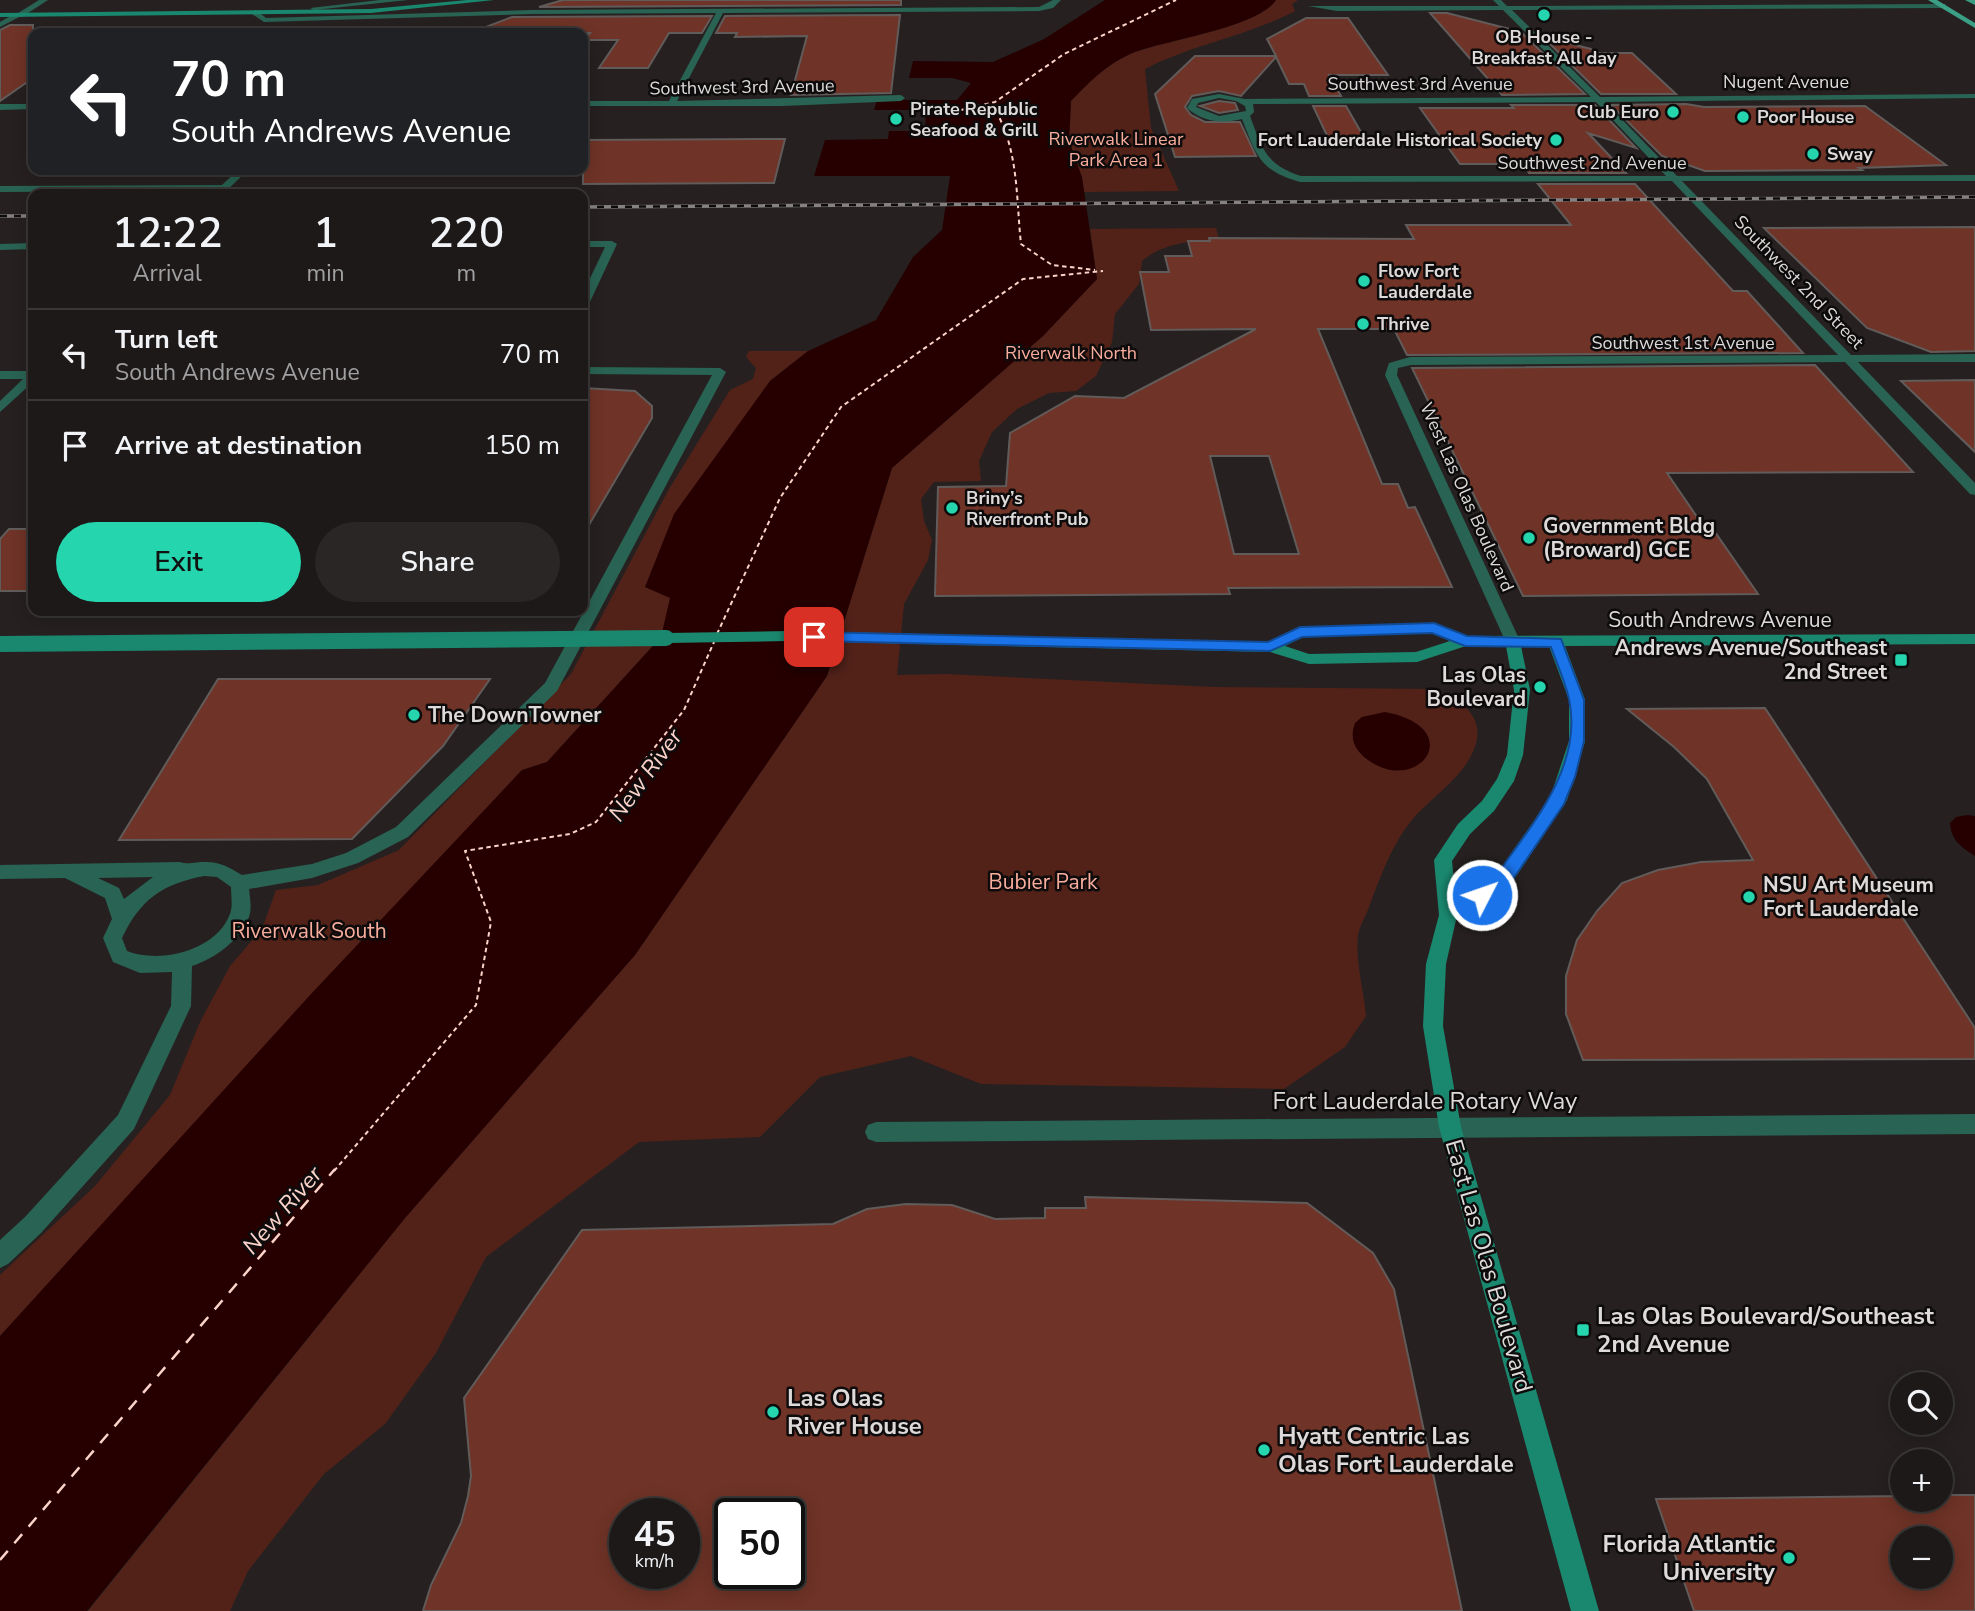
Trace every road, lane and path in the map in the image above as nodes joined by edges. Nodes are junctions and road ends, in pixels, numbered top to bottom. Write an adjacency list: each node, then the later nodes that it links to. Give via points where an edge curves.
1 (44, 0): 16 (street)
2 (404, 0): 13 (street)
3 (490, 0): 13 (main road, via 411,9)
4 (1057, 0): 14 (street, via 1039,9)
5 (1497, 0): 11 (street, Southwest 2nd Street)
6 (1932, 0): 10 (main road)
7 (1969, 0): 8 (main road)
8 (1975, 3)
9 (1312, 6): 11 (street)
10 (1943, 6): 11 (street); 18 (main road)
11 (1504, 8): 23 (street, Southwest 2nd Street)
12 (253, 12): 13 (main road); 16 (main road); 19 (street, via 264,20 378,18)
13 (284, 12)
14 (720, 12): 20 (street, via 412,15); 25 (street)
15 (0, 15): 16 (main road)
16 (19, 15): 17 (street)
17 (0, 25)
18 (1975, 26)
19 (386, 28)
20 (389, 28)
21 (1975, 96): 23 (street, Nugent Avenue)
22 (901, 98): 25 (street, Southwest 3rd Avenue)
23 (1597, 98): 24 (street, Southwest 3rd Avenue); 31 (street, Southwest 2nd Street)
24 (1245, 102): 29 (street, Southwest 2nd Avenue, via 1251,109); 29 (street, Southwest 3rd Avenue, via 1209,97 1195,101 1191,108 1209,117)
25 (672, 103): 26 (street, Southwest 3rd Avenue)
26 (588, 104)
27 (0, 107): 28 (street)
28 (28, 107)
29 (1245, 116): 31 (street, Southwest 2nd Avenue, via 1267,166 1300,180)
30 (238, 175): 35 (street)
31 (1672, 178): 32 (street, Southwest 2nd Avenue); 41 (street, Southwest 2nd Street)
32 (1975, 178)
33 (0, 189): 34 (street)
34 (28, 189)
35 (223, 189)
36 (588, 244): 39 (street, via 612,244)
37 (28, 246): 38 (street)
38 (0, 247)
39 (588, 293)
40 (1975, 358): 41 (street, Southwest 1st Avenue)
41 (1846, 360): 42 (street, Southwest 1st Avenue, via 1410,361); 48 (street, Southwest 2nd Street)
42 (1393, 366): 51 (street, West Las Olas Boulevard, via 1391,375)
43 (588, 370): 58 (street, via 720,372 551,687 402,832 352,858 312,871)
44 (0, 375): 45 (street)
45 (28, 375)
46 (28, 380): 47 (street)
47 (0, 408)
48 (1975, 491)
49 (1975, 639): 52 (main road, South Andrews Avenue)
50 (1465, 641): 51 (main road, South Andrews Avenue); 54 (main road, South Andrews Avenue, via 1417,657 1309,659); 54 (main road, South Andrews Avenue, via 1434,628 1300,632)
51 (1513, 643): 52 (main road, South Andrews Avenue); 59 (main road, East Las Olas Boulevard, via 1522,690 1515,755 1488,806 1464,829 1443,860)
52 (1556, 643): 59 (main road, via 1577,700 1577,741 1558,800 1499,886)
53 (0, 644): 54 (main road, South Andrews Avenue, bridge, via 788,636)
54 (1270, 646)
55 (204, 869): 57 (street); 58 (street, via 220,870); 60 (street, via 186,871 148,889)
56 (0, 872): 57 (street)
57 (68, 872): 60 (street, via 112,893)
58 (240, 883): 61 (street, via 242,910 234,925 211,947)
59 (1448, 915): 63 (main road, East Las Olas Boulevard, via 1436,964 1433,1026)
60 (121, 917): 61 (street, via 116,949 124,960 139,967)
61 (182, 963): 65 (street, via 181,1006 126,1122)
62 (1975, 1124): 63 (street, Fort Lauderdale Rotary Way)
63 (1450, 1127): 64 (street, Fort Lauderdale Rotary Way); 66 (main road, East Las Olas Boulevard)
64 (876, 1132)
65 (0, 1256)
66 (1584, 1611)

